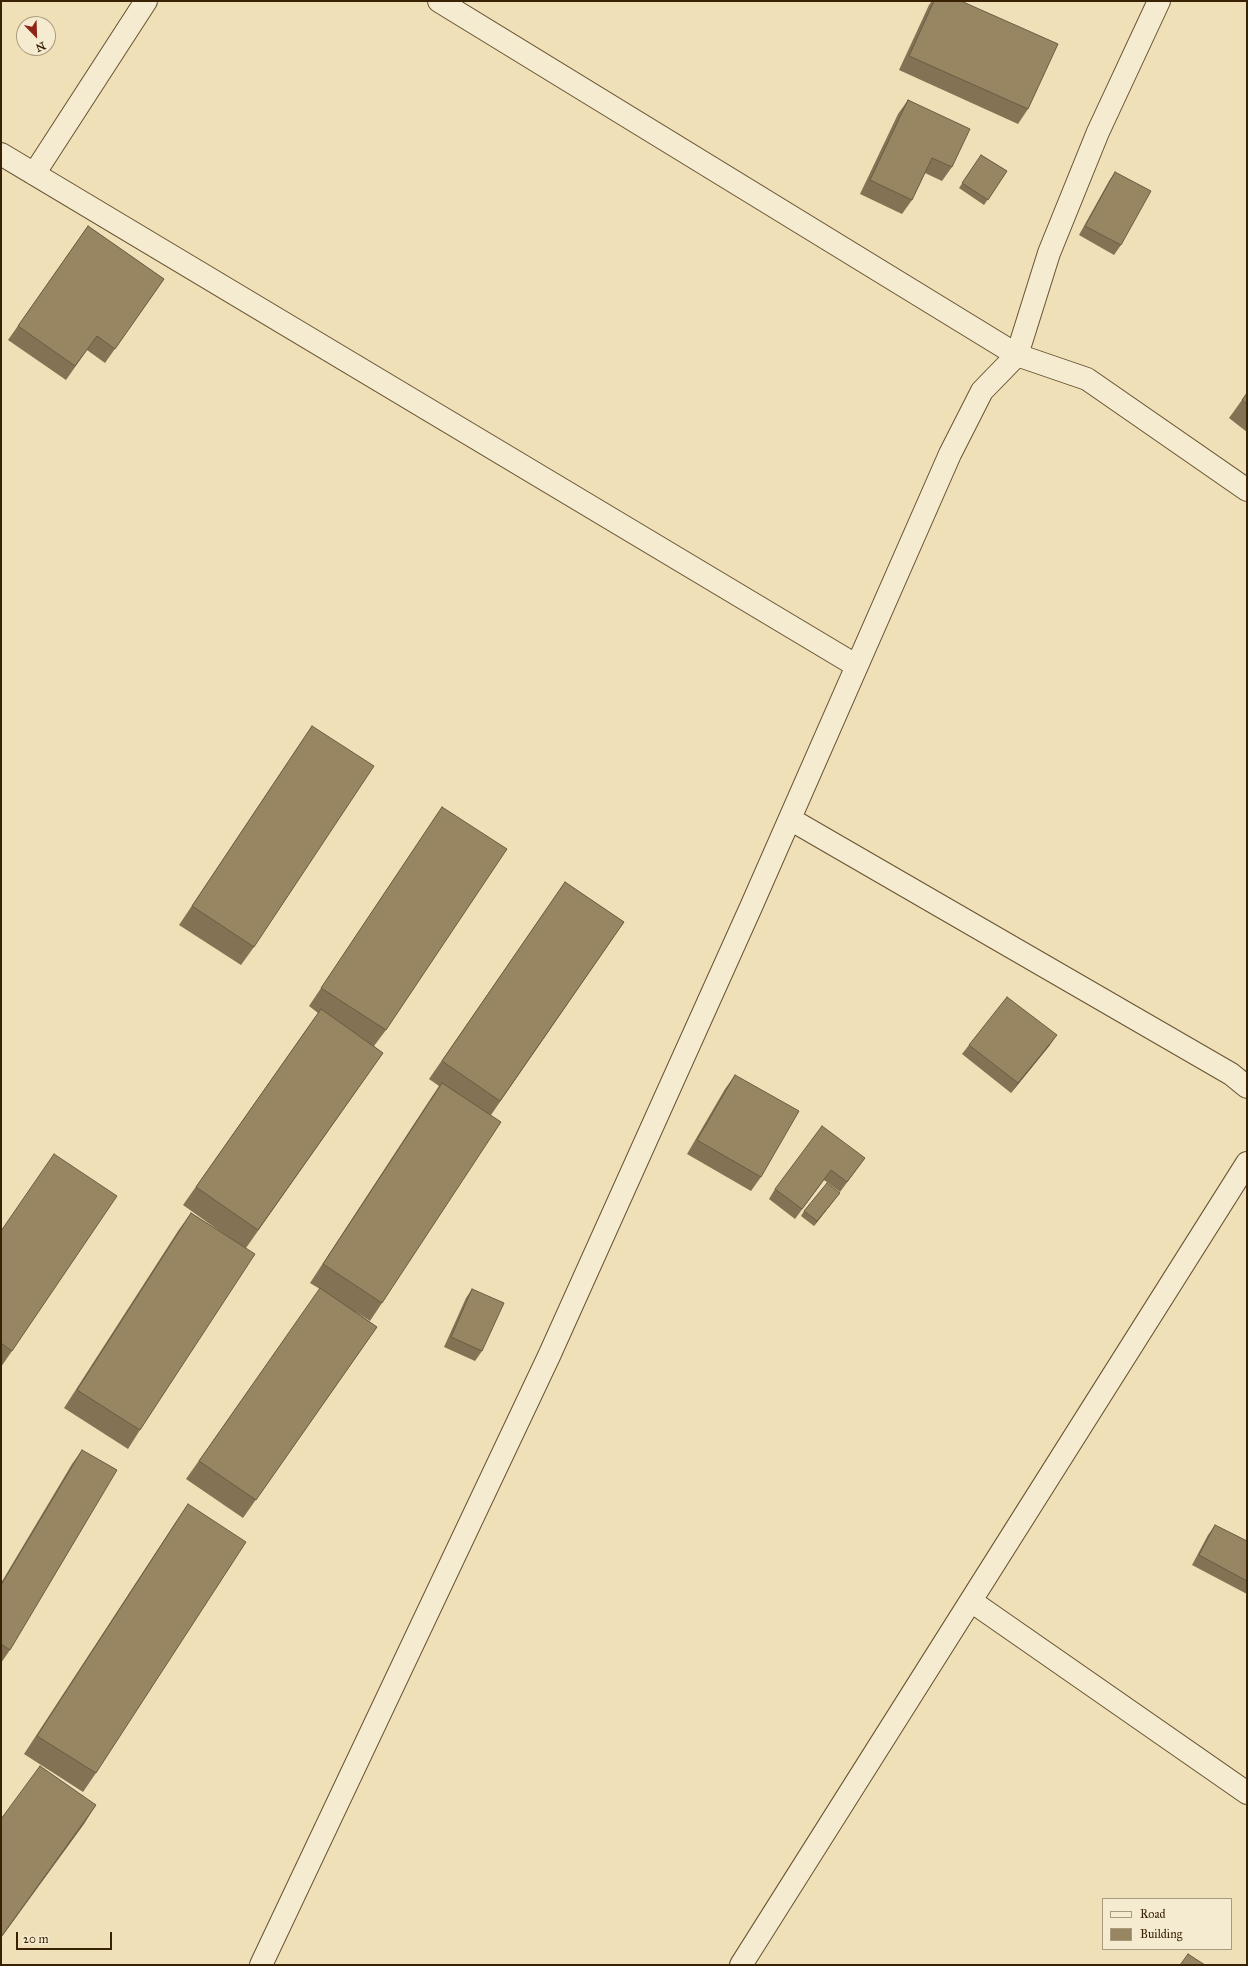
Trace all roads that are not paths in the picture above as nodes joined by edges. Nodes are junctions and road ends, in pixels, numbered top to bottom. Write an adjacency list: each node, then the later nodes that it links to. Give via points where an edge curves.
1 (146, 1): 5 (street)
2 (439, 1): 6 (street)
3 (1159, 1): 6 (street, via 1098,132 1049,253)
4 (1, 154): 5 (street)
5 (34, 174): 8 (street)
6 (1017, 355): 7 (street, via 1087,379); 8 (street, via 982,391 950,454)
7 (1247, 490)
8 (857, 666): 9 (street)
9 (790, 819): 10 (street, via 1231,1074); 14 (street, via 549,1356)
10 (1247, 1087)
11 (1247, 1163): 12 (street)
12 (971, 1601): 13 (street); 15 (street)
13 (1247, 1793)
14 (261, 1965)
15 (741, 1965)

